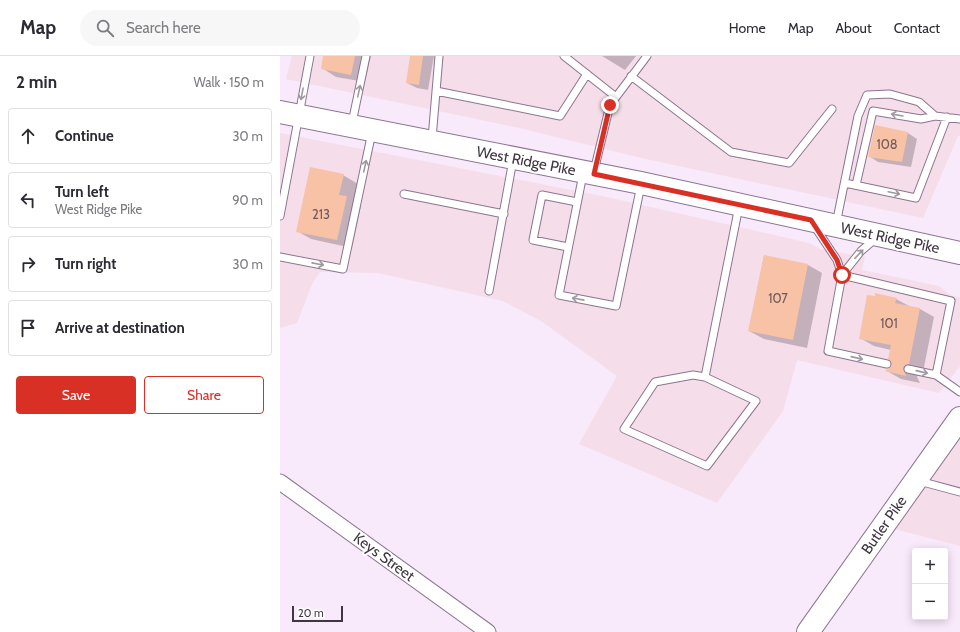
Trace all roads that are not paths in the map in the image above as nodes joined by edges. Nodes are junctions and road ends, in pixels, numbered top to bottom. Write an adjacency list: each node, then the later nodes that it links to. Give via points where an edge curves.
1 (310, 56): 11 (lane, one-way to 11)
2 (366, 56): 15 (lane, one-way to 2)
3 (439, 56): 8 (lane)
4 (564, 56): 6 (lane)
5 (647, 56): 7 (lane)
6 (587, 74): 8 (lane, via 560,116); 9 (lane)
7 (631, 76): 9 (lane); 10 (lane, via 731,152 790,163)
8 (436, 91): 16 (lane)
9 (616, 97): 18 (lane, via 610,105)
10 (832, 108)
11 (289, 113): 15 (main road, West Ridge Pike); 26 (lane)
12 (935, 116): 13 (lane); 20 (lane, via 919,102 890,94 868,95 858,116); 21 (lane, one-way to 21, via 921,120 873,111)
13 (947, 118): 14 (lane); 21 (lane, one-way to 13, via 916,198)
14 (960, 119)
15 (362, 128): 16 (main road, West Ridge Pike); 32 (lane, one-way to 15, via 343,269)
16 (432, 143): 17 (main road, West Ridge Pike)
17 (513, 158): 18 (main road, West Ridge Pike); 25 (lane)
18 (589, 173): 19 (main road, West Ridge Pike); 23 (lane)
19 (641, 183): 24 (main road, West Ridge Pike); 30 (lane, one-way to 30, via 616,306 558,295)
20 (845, 183): 21 (lane); 28 (lane)
21 (856, 185)
22 (404, 194): 25 (lane)
23 (577, 202): 30 (lane); 30 (lane, via 542,195 533,240)
24 (739, 204): 27 (main road, West Ridge Pike); 38 (lane)
25 (504, 214): 34 (lane)
26 (280, 216)
27 (811, 220): 28 (main road, West Ridge Pike); 33 (lane, via 837,260)
28 (836, 226): 29 (main road, West Ridge Pike)
29 (878, 236): 31 (main road, West Ridge Pike); 33 (lane, one-way to 29, via 861,251)
30 (568, 247)
31 (959, 253)
32 (280, 257)
33 (842, 275): 35 (lane, one-way to 35, via 828,351); 37 (lane, via 951,301)
34 (489, 291)
35 (887, 364)
36 (908, 369): 37 (lane, one-way to 37)
37 (936, 375): 39 (lane)
38 (705, 377): 38 (lane, via 693,375 656,382 624,429 707,466 756,401)
39 (960, 392)
40 (960, 418): 41 (main road, Butler Pike)
41 (915, 480): 43 (lane); 45 (main road, Butler Pike)
42 (280, 482): 44 (street, Keys Street)
43 (960, 492)
44 (488, 632)
45 (808, 632)

